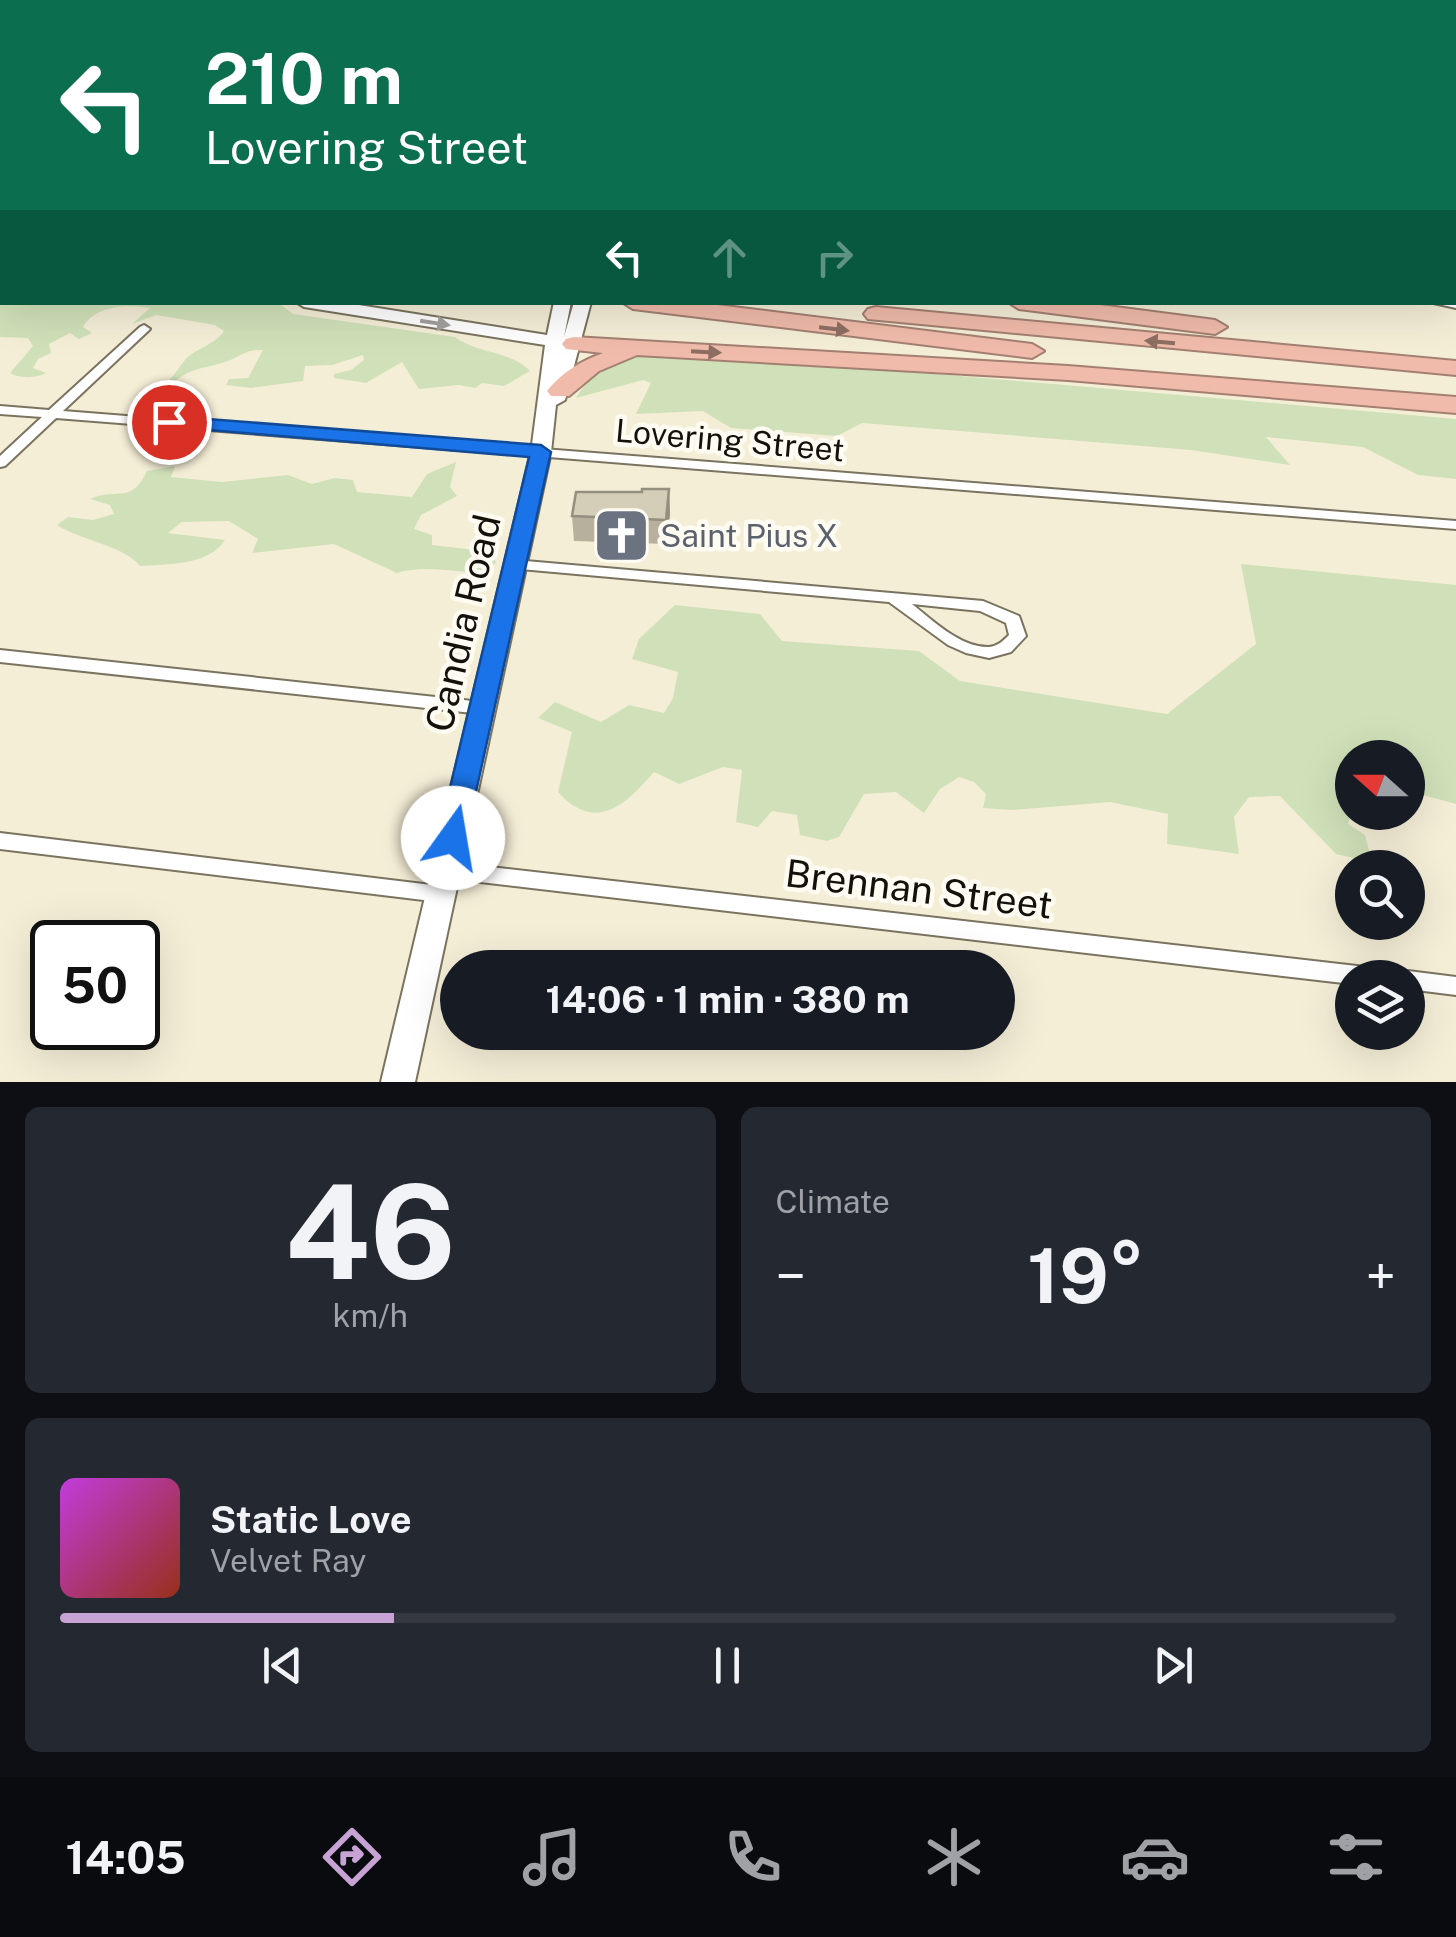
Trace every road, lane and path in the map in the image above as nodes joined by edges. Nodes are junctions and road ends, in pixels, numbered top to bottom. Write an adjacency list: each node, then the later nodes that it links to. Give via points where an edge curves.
1 (323, 305): 8 (main road, one-way to 8)
2 (563, 305): 8 (main road, Candia Road)
3 (581, 305): 8 (main road, Candia Road)
4 (657, 305): 12 (highway, one-way to 12, via 928,341)
5 (809, 305): 11 (highway, one-way to 5)
6 (1043, 305): 10 (highway)
7 (144, 329): 16 (street)
8 (564, 343): 9 (highway); 13 (main road, Candia Road)
9 (650, 349): 13 (highway, via 598,362); 14 (highway, one-way to 14, via 1068,373)
10 (1456, 354)
11 (1456, 368)
12 (1456, 391)
13 (554, 402): 17 (main road, Candia Road)
14 (1456, 405)
15 (0, 410): 16 (street, Lovering Street)
16 (53, 414): 17 (street, Lovering Street); 18 (street)
17 (541, 452): 19 (street, Lovering Street); 20 (main road, Candia Road)
18 (0, 463)
19 (1456, 525)
20 (514, 565): 21 (street); 23 (main road, Candia Road)
21 (892, 598): 21 (street, via 967,649 993,652 1018,636 1013,620 994,608)
22 (0, 656): 23 (street)
23 (482, 708): 25 (main road, Candia Road)
24 (0, 841): 25 (street, Brennan Street)
25 (443, 882): 26 (street, Brennan Street); 29 (main road, Candia Road)
26 (1335, 973)
27 (1425, 982): 28 (street)
28 (1456, 986)
29 (398, 1082)

